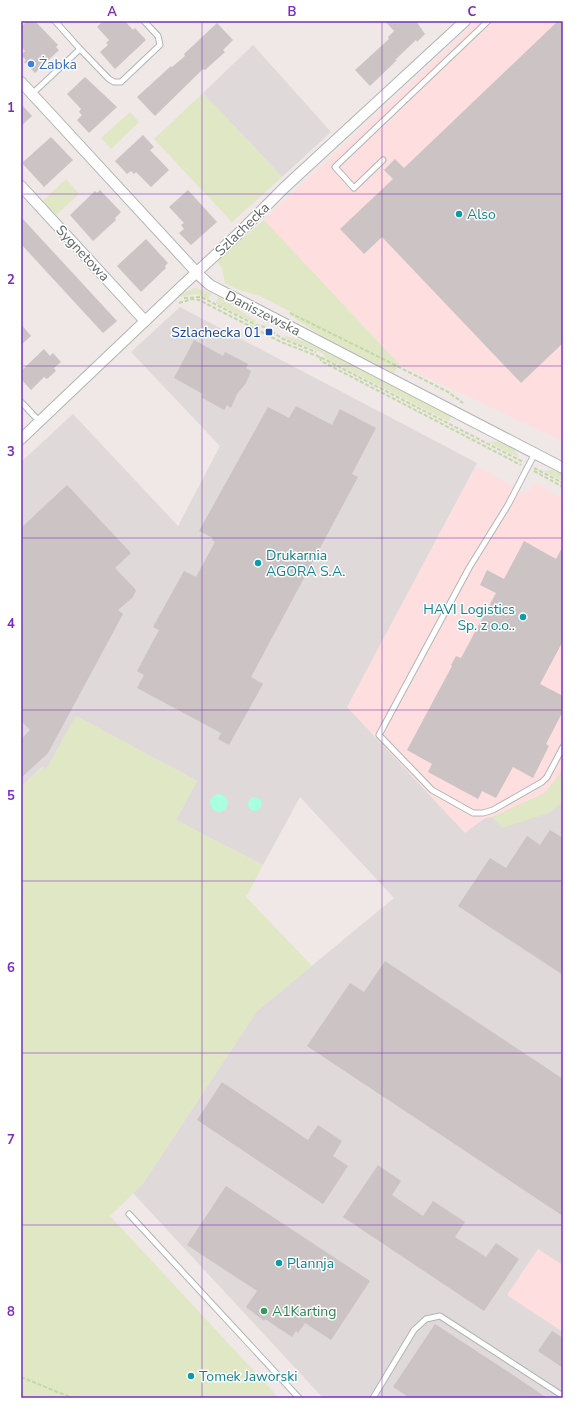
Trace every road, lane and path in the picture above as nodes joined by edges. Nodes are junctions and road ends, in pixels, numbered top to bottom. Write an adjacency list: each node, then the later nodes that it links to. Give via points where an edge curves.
1 (55, 21): 5 (lane)
2 (144, 21): 5 (lane, via 158,36 160,45 121,82 109,79)
3 (465, 21): 10 (street, Szlachecka)
4 (488, 21): 8 (lane, via 335,167 354,188)
5 (80, 49): 7 (lane)
6 (21, 82): 7 (street, Daniszewska)
7 (32, 94): 10 (street, Daniszewska)
8 (383, 160)
9 (21, 186): 14 (street, Sygnetowa)
10 (196, 272): 14 (street, Szlachecka); 20 (street, Daniszewska, via 215,288)
11 (179, 299): 15 (path, via 201,297 256,325 265,327)
12 (174, 302): 15 (path, via 178,304 192,299 199,300 281,342)
13 (290, 313): 17 (path, via 448,392)
14 (145, 321): 18 (street, Szlachecka)
15 (320, 357): 21 (path)
16 (21, 402): 18 (lane)
17 (463, 403)
18 (40, 422): 19 (street, Szlachecka)
19 (21, 439)
20 (535, 453): 21 (lane); 22 (street, Daniszewska)
21 (528, 466): 23 (path); 24 (path); 25 (lane, via 469,568 379,735 432,790 473,813 493,810 542,782)
22 (563, 468)
23 (563, 483)
24 (563, 486)
25 (563, 747)
26 (129, 1214): 30 (lane)
27 (21, 1377): 29 (path)
28 (563, 1396): 31 (lane, via 440,1316 426,1319 414,1330)
29 (72, 1398)
30 (299, 1398)
31 (373, 1398)

